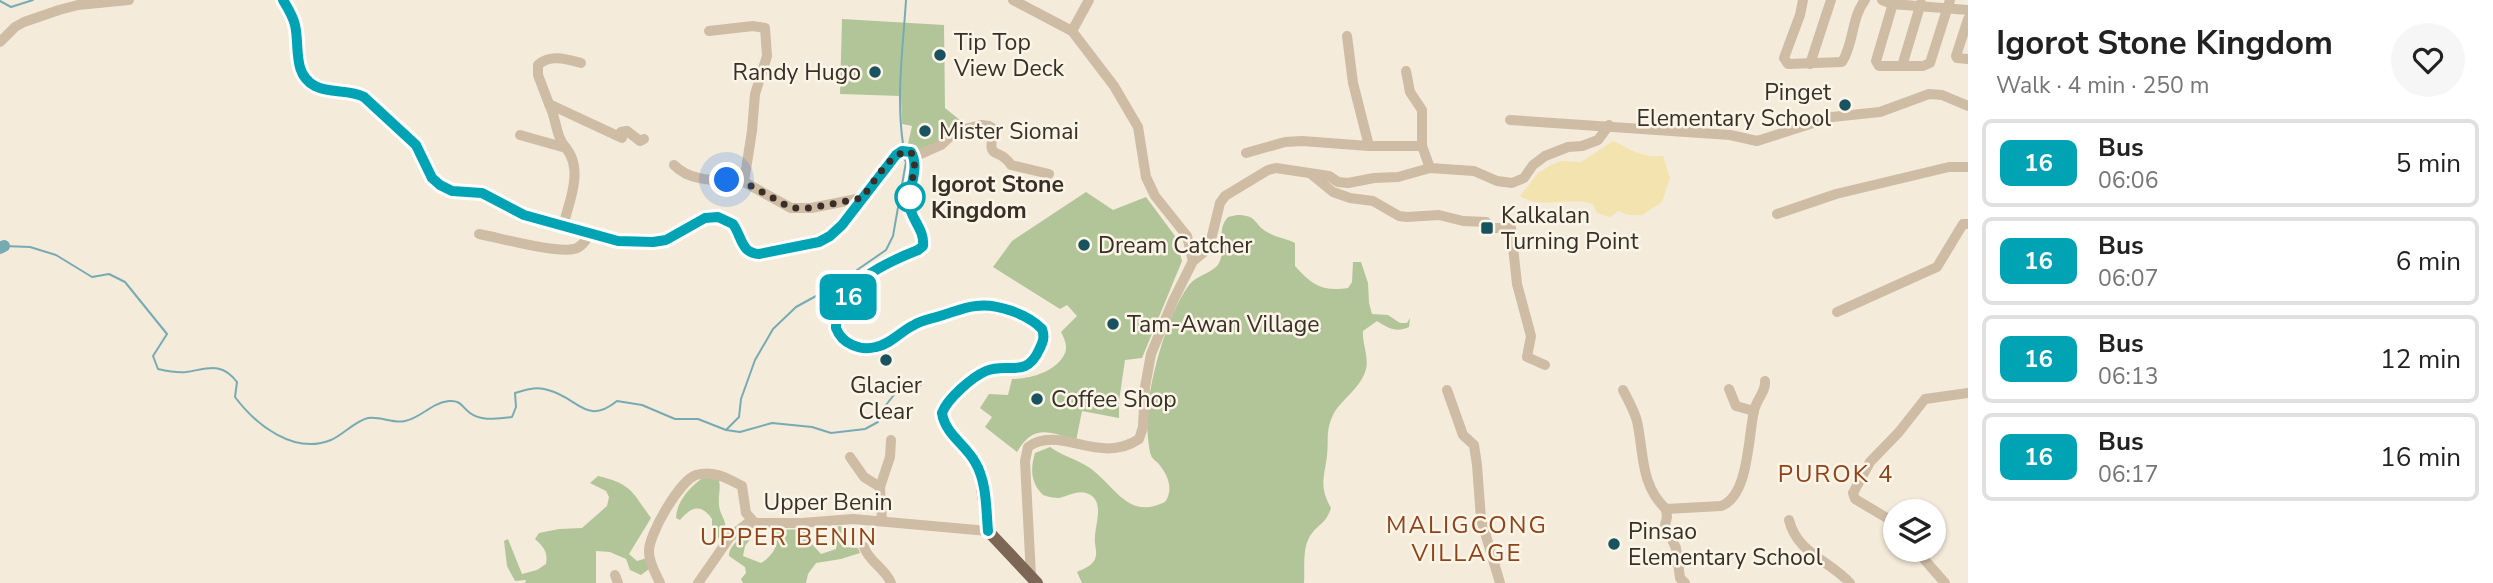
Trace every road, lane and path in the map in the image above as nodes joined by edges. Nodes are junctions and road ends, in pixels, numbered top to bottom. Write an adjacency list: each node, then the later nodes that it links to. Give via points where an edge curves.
1 (129, 0): 16 (street, via 59,10 24,22)
2 (283, 0): 42 (main road, via 296,26 300,69 312,84 364,97 416,145 432,178 444,188 482,193 513,211)
3 (1013, 0): 14 (street)
4 (1089, 0): 14 (street)
5 (1803, 0): 19 (street, via 1784,58 1788,64)
6 (1831, 0): 19 (street)
7 (1865, 0): 19 (street, via 1842,62)
8 (1889, 2): 9 (street); 20 (street, via 1876,64)
9 (1920, 3): 10 (street); 20 (street)
10 (1948, 5): 11 (street); 20 (street, via 1930,62)
11 (1968, 10)
12 (1968, 19): 17 (street, via 1956,56)
13 (709, 31): 38 (street, via 765,28 767,56 755,94)
14 (1072, 31): 45 (street, via 1138,127 1146,177 1187,236)
15 (1347, 36): 28 (street)
16 (0, 42)
17 (1965, 59)
18 (581, 63): 22 (street, via 554,58 538,65)
19 (1810, 64)
20 (1902, 66)
21 (1406, 71): 29 (street, via 1410,92 1422,110)
22 (549, 104): 27 (street, via 622,138 621,132 626,131); 30 (street)
23 (1968, 106): 25 (street, via 1942,94 1929,94 1880,112 1832,117 1757,141)
24 (1510, 120): 25 (street)
25 (1609, 125): 35 (street, via 1598,140 1545,156 1524,178 1512,183 1474,171)
26 (520, 135): 30 (street)
27 (644, 139)
28 (1369, 146): 29 (street); 31 (street, via 1302,141)
29 (1422, 146): 35 (street)
30 (566, 148): 42 (street, via 576,170)
31 (1246, 153)
32 (914, 158): 36 (street, via 942,145 956,131 985,125 994,130 992,153 1010,165); 39 (main road, via 909,151 896,155); 62 (main road, via 909,207 923,246 860,281 837,313 836,328 846,342 873,348 920,322 985,305 1025,317 1042,329 1043,342 1029,363 1019,369 983,372 950,398 942,413 947,428 974,458 980,472)
33 (674, 165): 38 (street, via 692,177)
34 (1968, 167): 40 (street, via 1949,167 1836,194)
35 (1430, 168): 37 (street, via 1348,183)
36 (1049, 174)
37 (1311, 174): 45 (street, via 1268,170 1225,196 1216,211 1209,248); 47 (street, via 1333,192 1373,201 1399,216 1439,215 1486,222 1487,228 1511,228 1517,284 1531,336 1527,357)
38 (744, 182): 39 (street, via 791,208)
39 (862, 198): 44 (main road, via 824,240 759,254 745,249 730,221 715,216 653,242)
40 (1777, 214)
41 (1968, 224): 46 (street, via 1963,224 1937,267)
42 (563, 226): 44 (main road)
43 (479, 234): 44 (street, via 570,249 581,246)
44 (590, 234)
45 (1193, 261): 65 (street, via 1151,354 1139,439 1112,448 1049,439 1028,447 1025,461)
46 (1837, 312)
47 (1545, 365)
48 (1765, 381): 53 (street)
49 (1729, 389): 53 (street, via 1736,406)
50 (1447, 390): 69 (street, via 1463,435 1474,445 1481,519)
51 (1623, 390): 57 (street, via 1636,418 1645,476)
52 (1968, 393): 58 (street, via 1925,399 1870,462 1853,493)
53 (1754, 411): 57 (street, via 1741,481 1729,503)
54 (891, 440): 56 (street)
55 (850, 457): 56 (street, via 864,477)
56 (880, 487): 60 (street)
57 (1666, 509): 70 (street, via 1665,525)
58 (1883, 516)
59 (1789, 520): 71 (street, via 1805,548)
60 (883, 521): 61 (street, Upper Benin); 62 (street, Upper Benin)
61 (755, 523): 66 (street, Upper Benin, via 730,537); 67 (street, via 746,513 742,486 713,473 688,479 659,520 649,545 649,558)
62 (988, 531): 65 (main road)
63 (864, 547): 68 (street)
64 (1927, 562): 72 (street)
65 (1034, 580)
66 (699, 582)
67 (660, 583)
68 (891, 583)
69 (1500, 583)
70 (1685, 583)
71 (1850, 583)
72 (1945, 583)

